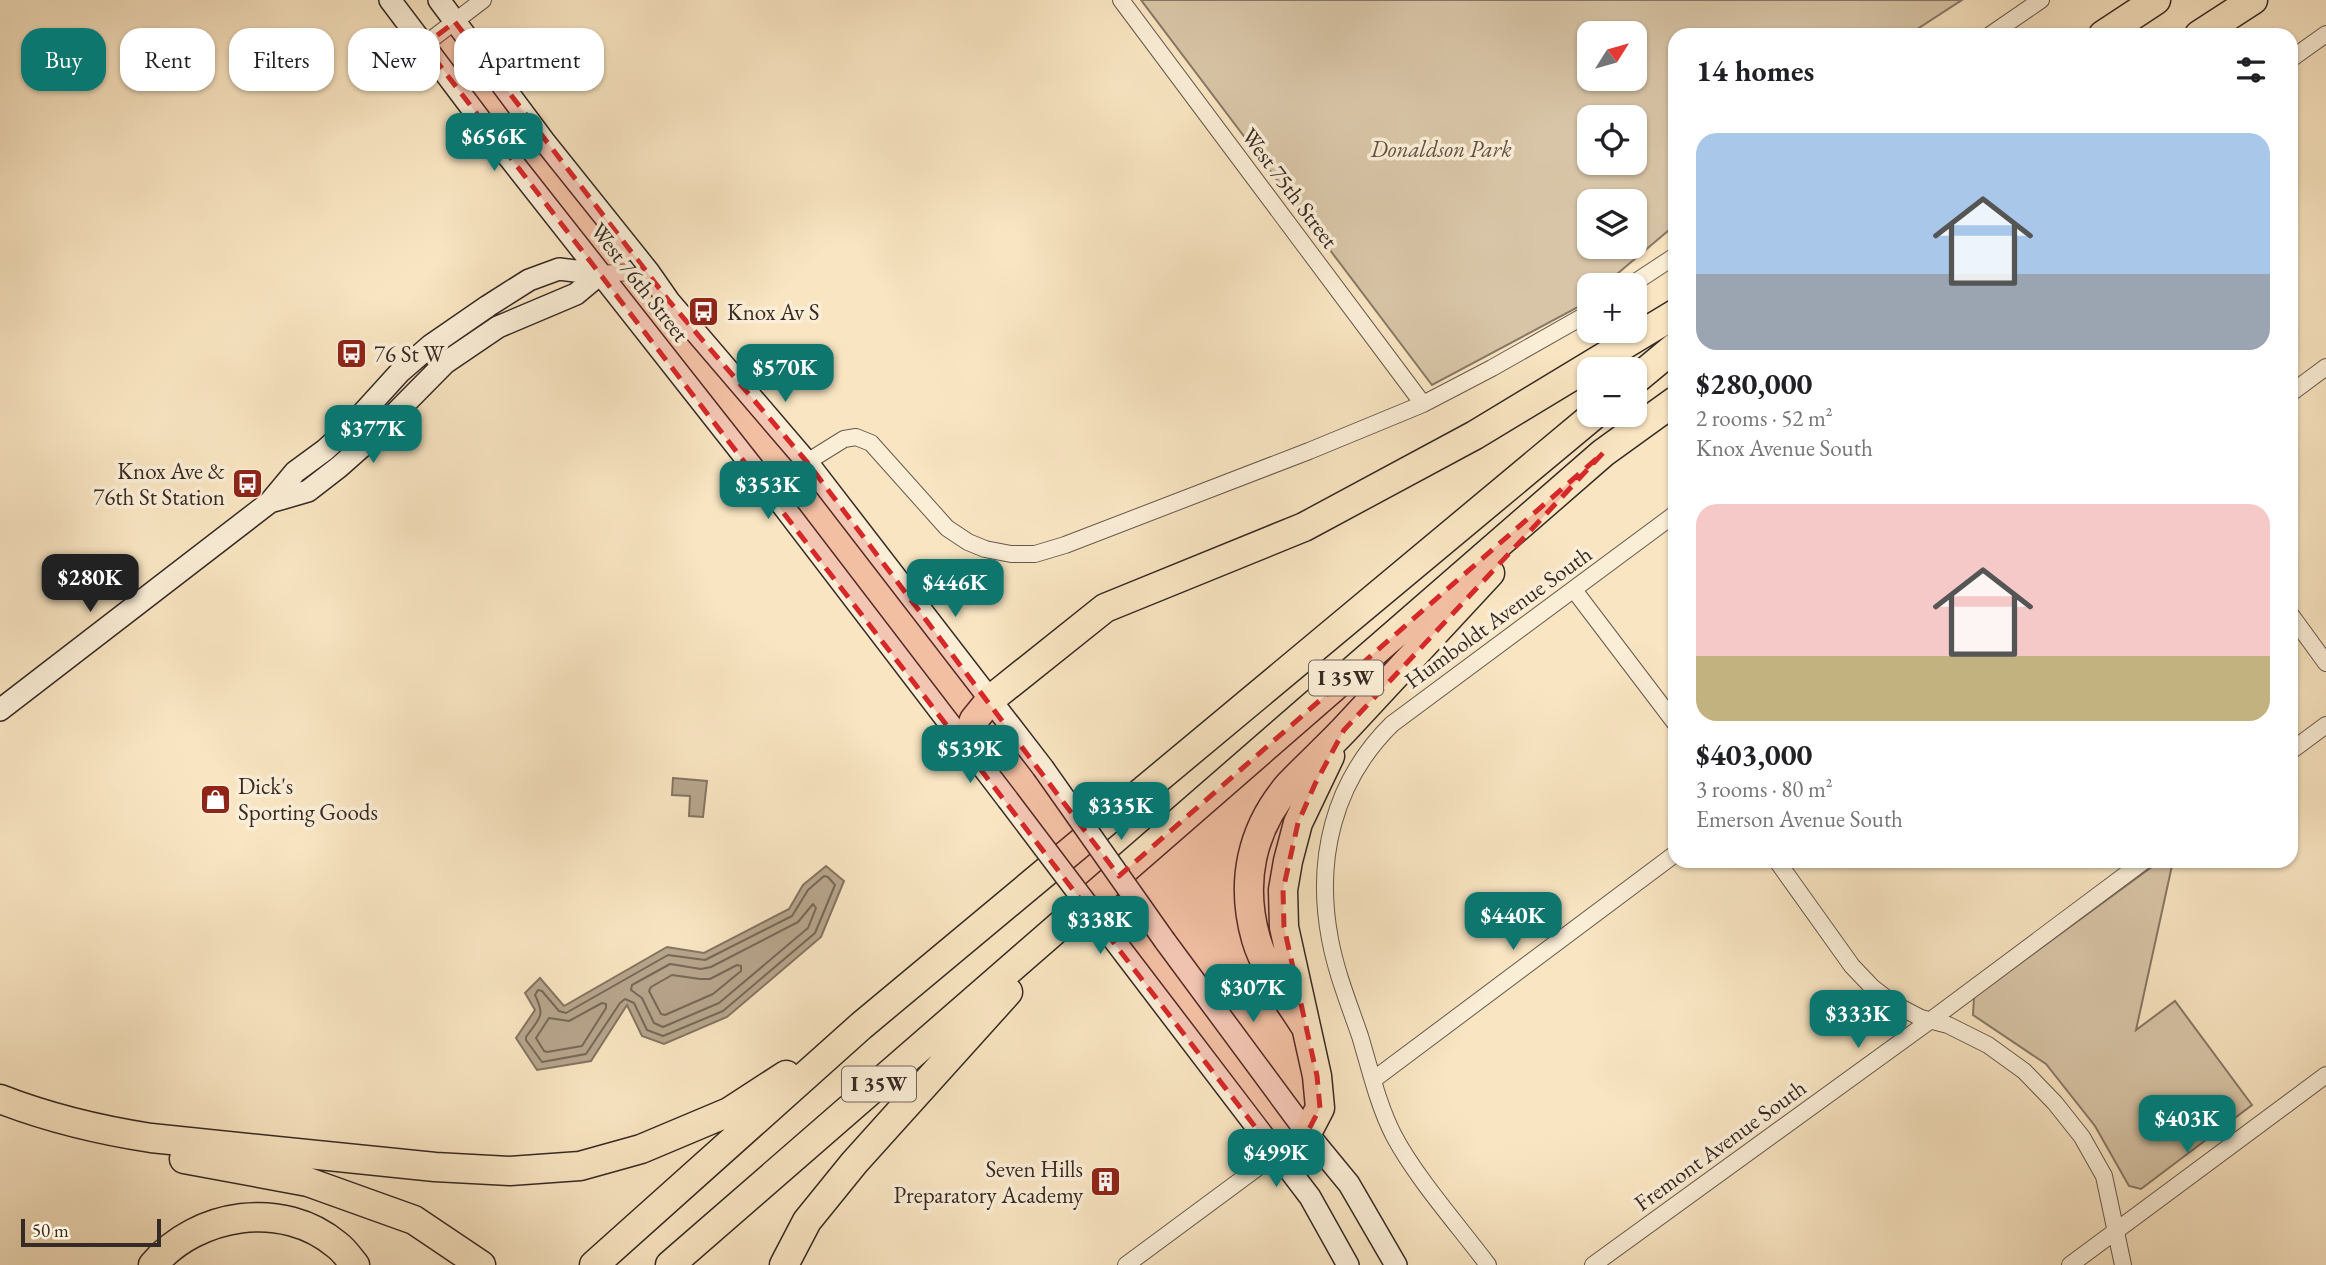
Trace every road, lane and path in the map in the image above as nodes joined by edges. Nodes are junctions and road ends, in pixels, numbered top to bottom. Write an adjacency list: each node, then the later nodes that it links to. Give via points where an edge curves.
1 (390, 0): 9 (street, West 76th Street)
2 (439, 0): 8 (street, West 76th Street)
3 (483, 0): 8 (street)
4 (1121, 0): 27 (street, West 75th Street)
5 (2041, 0): 10 (street)
6 (2155, 0): 11 (highway)
7 (2253, 0): 12 (highway)
8 (455, 22): 13 (street); 18 (street, West 76th Street)
9 (411, 28)
10 (2000, 28)
11 (2113, 28)
12 (2210, 28)
13 (440, 33)
14 (2326, 34): 15 (street)
15 (2298, 54)
16 (440, 66): 19 (street, West 76th Street)
17 (1668, 261): 20 (street)
18 (648, 271): 19 (street); 31 (street, West 76th Street)
19 (600, 274): 32 (street, via 576,294 498,327 445,363 339,467 308,491); 32 (street, via 559,269 529,280 430,346 350,427 295,472); 42 (street, West 76th Street)
20 (1647, 274)
21 (1668, 317): 37 (highway, via 1475,435 1304,527 1105,608)
22 (1577, 320): 27 (street)
23 (1668, 353): 25 (highway)
24 (2326, 367): 26 (street)
25 (1647, 370)
26 (2298, 388)
27 (1423, 404): 31 (street, via 1035,554 985,549 947,528 871,443 856,437 844,439)
28 (1668, 406): 30 (highway, I 35W)
29 (1580, 427): 49 (highway, I 35W)
30 (1603, 453): 41 (highway); 47 (highway, I 35W)
31 (807, 462): 37 (street, West 76th Street)
32 (270, 502): 38 (street)
33 (1668, 519): 34 (street, Humboldt Avenue South)
34 (1574, 590): 39 (street); 52 (street, Humboldt Avenue South, via 1392,724 1365,756 1334,815 1325,852 1330,941)
35 (2298, 625): 36 (street)
36 (2326, 663)
37 (991, 699): 42 (highway, via 974,720); 55 (street, West 76th Street, bridge)
38 (0, 710)
39 (1668, 714)
40 (2326, 725): 43 (street)
41 (1344, 730): 50 (highway, via 1298,823 1283,890 1284,926); 50 (highway, via 1268,814 1255,842 1249,876 1256,940)
42 (965, 745): 56 (street, West 76th Street, bridge)
43 (2298, 746)
44 (1668, 858): 52 (street)
45 (1782, 868): 48 (street, via 1872,987 1894,1004)
46 (2135, 868): 48 (street, Fremont Avenue South)
47 (1088, 903): 62 (highway, I 35W); 63 (highway, via 854,1163 807,1220)
48 (1931, 1020): 57 (street, via 1988,1045 2024,1071 2055,1102 2104,1176); 68 (street, Fremont Avenue South)
49 (861, 1026): 54 (highway, via 729,1112 641,1149 580,1166 510,1171 435,1167); 61 (highway, I 35W)
50 (1305, 1026): 55 (highway, via 1320,1108)
51 (2326, 1074): 57 (street)
52 (1373, 1080): 67 (street, Humboldt Avenue South, via 1402,1148)
53 (0, 1099): 54 (highway)
54 (105, 1131): 60 (highway, via 122,1150 308,1182 414,1220)
55 (1307, 1133): 56 (street); 66 (street, West 76th Street, via 1349,1184)
56 (1276, 1154): 64 (street); 65 (street, West 76th Street, via 1310,1197)
57 (2116, 1231): 69 (street); 70 (street)
58 (153, 1265): 59 (highway, via 188,1235 250,1216 282,1219 316,1231 338,1245)
59 (355, 1265)
60 (481, 1265)
61 (594, 1265)
62 (670, 1265)
63 (784, 1265)
64 (1126, 1265)
65 (1348, 1265)
66 (1396, 1265)
67 (1488, 1265)
68 (1593, 1265)
69 (2070, 1265)
70 (2123, 1265)

